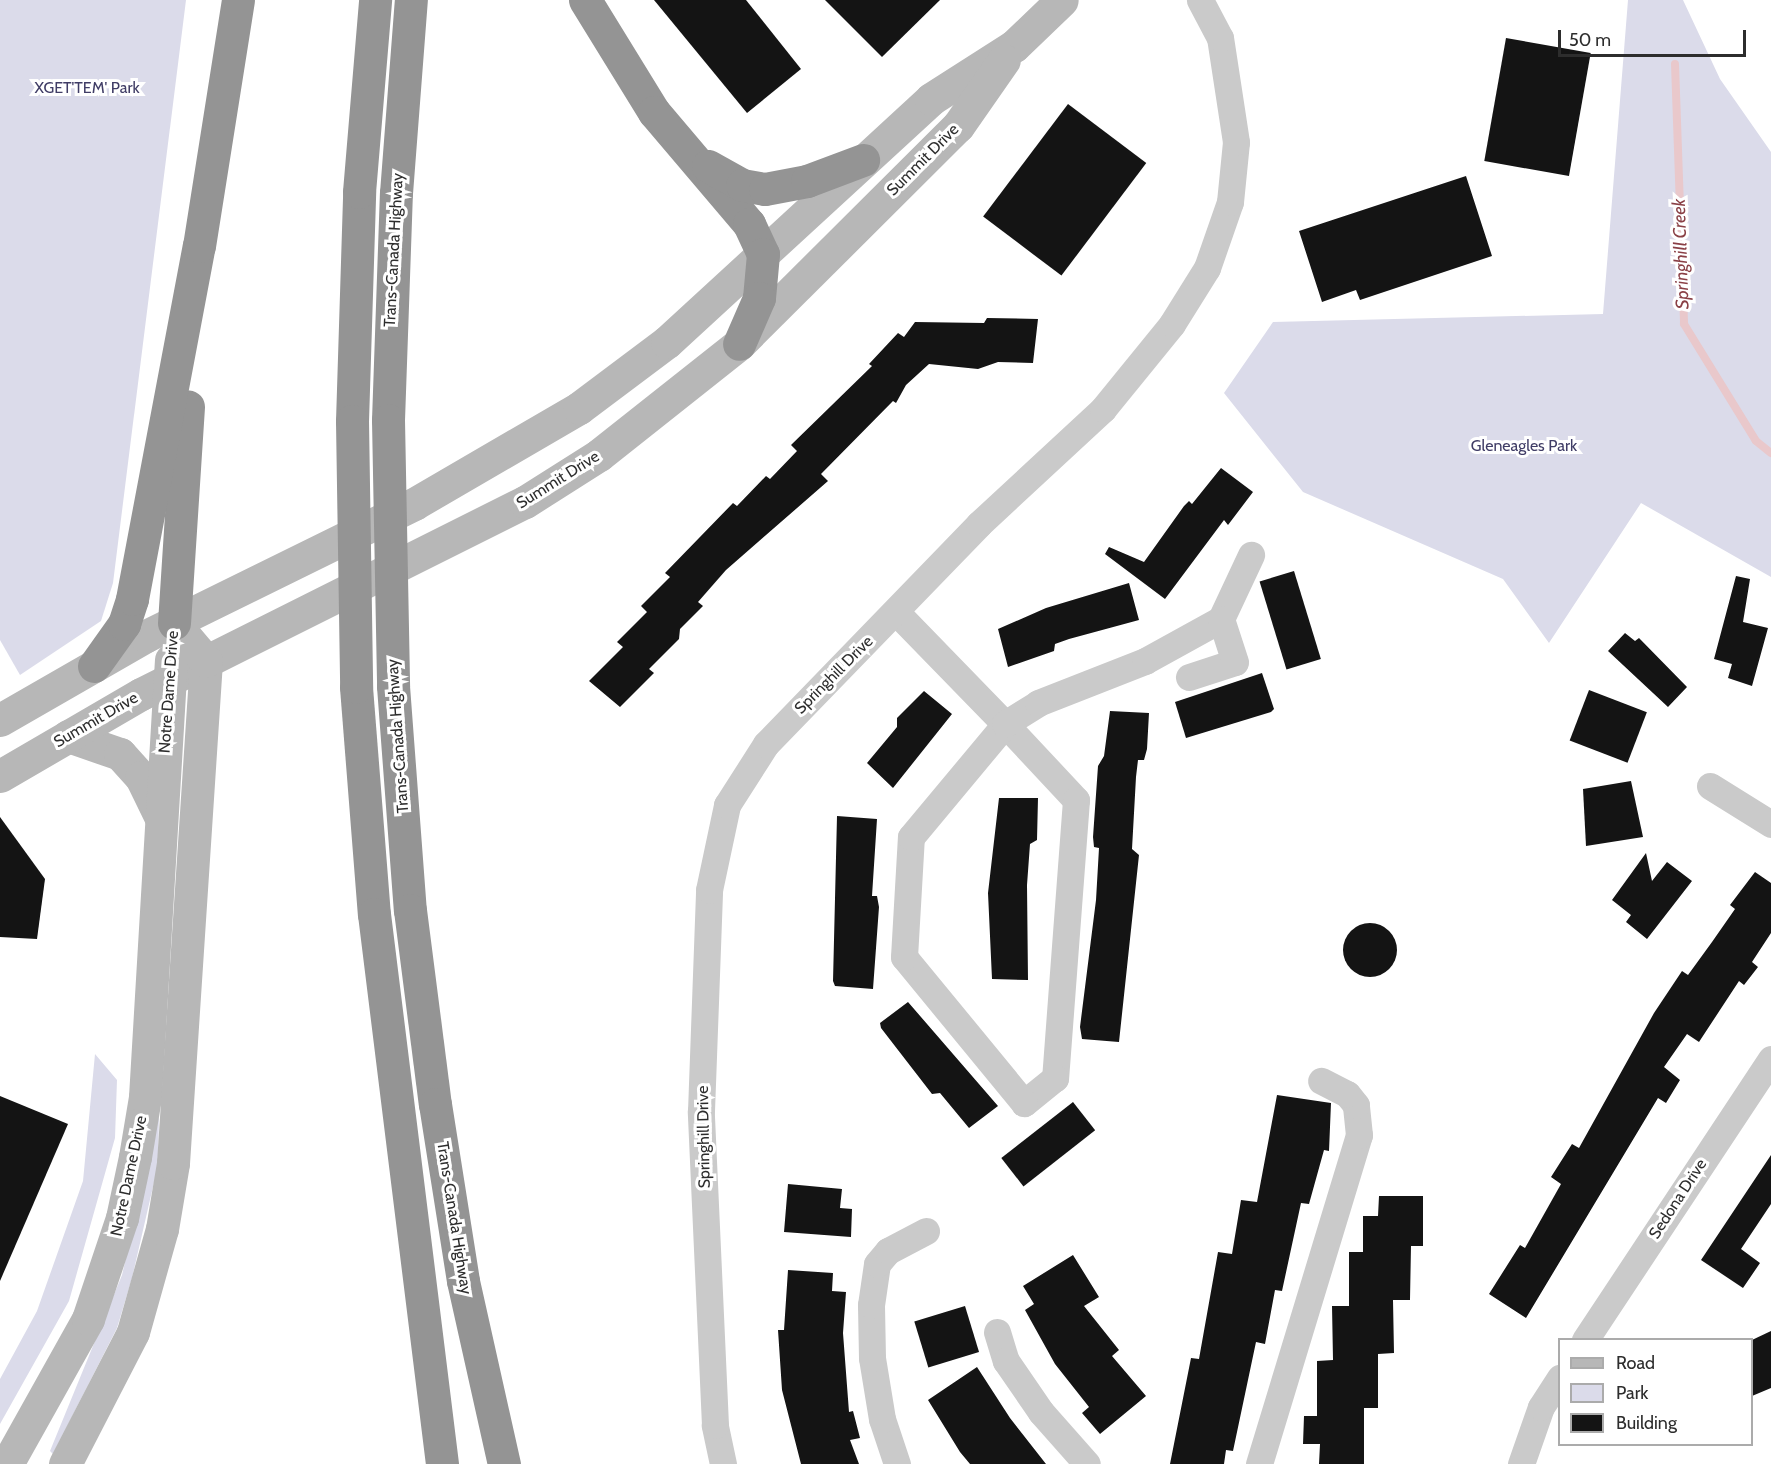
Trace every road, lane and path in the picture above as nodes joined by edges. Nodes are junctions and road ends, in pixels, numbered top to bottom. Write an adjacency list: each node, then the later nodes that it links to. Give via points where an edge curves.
1 (238, 0): 10 (highway)
2 (375, 0): 36 (highway, bridge, via 358,203 352,421 356,687 374,914)
3 (411, 0): 37 (highway, Trans-Canada Highway, bridge, via 396,193 388,420 393,686 410,910 435,1104 463,1281)
4 (585, 0): 8 (highway, via 654,112)
5 (1062, 0): 7 (main road, Summit Drive)
6 (1200, 0): 14 (street, Springhill Drive, via 1220,38 1236,142 1230,202 1207,268 1172,324 1103,409 979,524)
7 (1014, 46): 9 (main road, Summit Drive, via 931,99); 12 (main road, Summit Drive, via 958,126)
8 (692, 154): 9 (highway, via 721,176 765,189 807,181); 11 (highway, via 748,224)
9 (863, 160): 11 (main road, Summit Drive)
10 (199, 246): 16 (highway); 18 (highway, via 132,599 124,624)
11 (764, 254): 12 (highway, via 759,298); 16 (main road, Summit Drive, via 632,370 514,450)
12 (739, 344): 17 (main road, Summit Drive, via 649,417 525,502)
13 (1251, 555): 15 (street)
14 (896, 612): 22 (street); 38 (street, Springhill Drive, via 766,744 727,805 715,852 709,890 701,1111 715,1425)
15 (1221, 619): 19 (street, via 1235,662); 22 (street, via 1145,661 1038,703)
16 (174, 623): 17 (main road, Notre Dame Drive); 18 (main road, Summit Drive); 20 (main road, Notre Dame Drive)
17 (206, 661): 20 (main road, Summit Drive); 35 (main road, via 180,1099 164,1218 133,1332)
18 (94, 666): 21 (main road, Summit Drive)
19 (1189, 677)
20 (170, 679): 23 (main road, Summit Drive); 26 (main road, Notre Dame Drive)
21 (0, 720)
22 (1005, 724): 22 (street, via 1076,800 1055,1078 1024,1103 904,957 911,837)
23 (68, 736): 24 (main road, Summit Drive); 26 (main road, via 120,754 141,777)
24 (0, 776)
25 (1710, 786): 27 (street)
26 (161, 818): 34 (main road, Notre Dame Drive, via 145,1097 122,1218 107,1270 70,1359)
27 (1771, 825)
28 (1771, 1059): 32 (street, Sedona Drive)
29 (1321, 1081): 41 (street, via 1347,1094 1356,1105 1359,1135)
30 (926, 1231): 39 (street, via 888,1251 877,1264 871,1305 872,1358 882,1419)
31 (997, 1332): 40 (street, via 1006,1361 1029,1395)
32 (1586, 1338)
33 (1558, 1381): 42 (street, via 1541,1407)
34 (7, 1464)
35 (65, 1464)
36 (442, 1464)
37 (504, 1464)
38 (723, 1464)
39 (897, 1464)
40 (1087, 1464)
41 (1258, 1464)
42 (1521, 1464)

